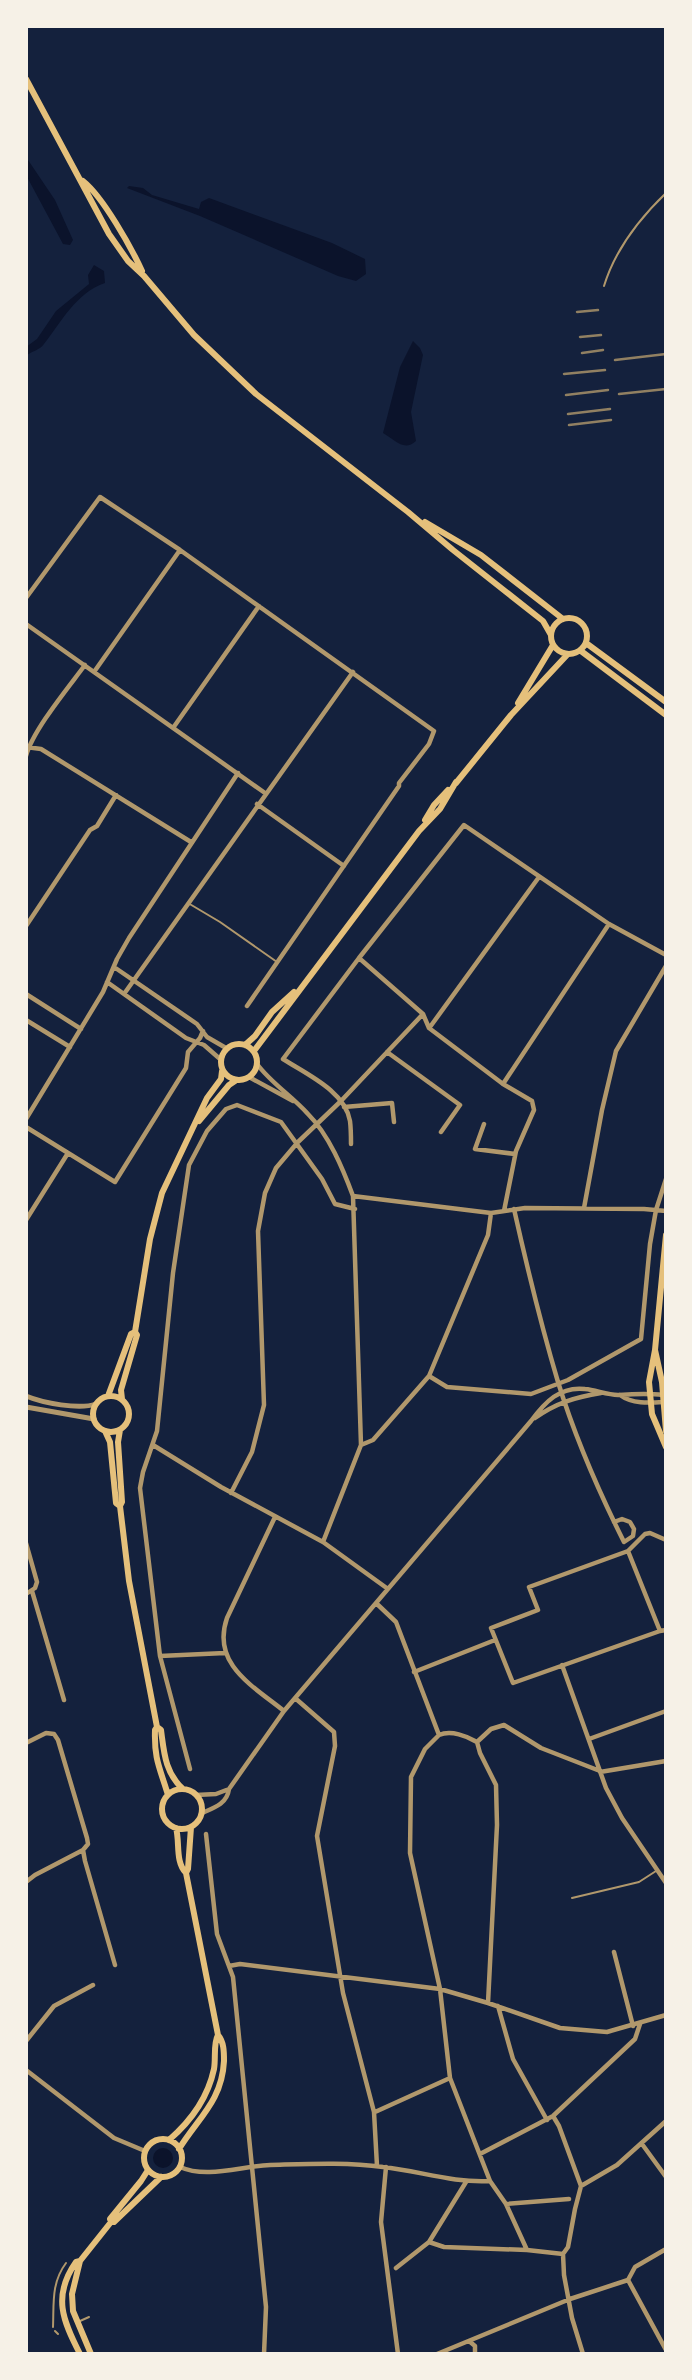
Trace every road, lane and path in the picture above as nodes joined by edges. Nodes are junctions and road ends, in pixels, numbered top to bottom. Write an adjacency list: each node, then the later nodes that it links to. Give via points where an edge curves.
1 (26, 79): 4 (main road, via 86,195 128,261 194,335 256,394)
2 (666, 193): 3 (lane, via 621,248)
3 (604, 286)
4 (408, 512): 8 (main road, via 481,555); 10 (main road, via 543,621)
5 (180, 550): 6 (street, via 100,497); 7 (street); 16 (street)
6 (26, 598)
7 (259, 606): 17 (street); 21 (street)
8 (563, 619): 10 (main road); 11 (main road, via 582,623)
9 (26, 624): 15 (street)
10 (551, 635): 12 (main road)
11 (586, 643): 13 (main road); 18 (main road)
12 (553, 645): 14 (main road); 19 (main road)
13 (581, 651): 14 (main road); 20 (main road)
14 (567, 655): 19 (main road)
15 (85, 665): 16 (street); 22 (street)
16 (94, 672): 21 (street)
17 (353, 673): 25 (street); 29 (street, via 434,731)
18 (666, 702)
19 (511, 715): 40 (main road, via 434,805)
20 (666, 715)
21 (173, 728): 24 (street)
22 (27, 747): 23 (street); 26 (street, via 41,749)
23 (26, 756)
24 (238, 773): 25 (street); 28 (street)
25 (265, 793): 27 (street)
26 (116, 795): 28 (street); 33 (street)
27 (257, 804): 29 (street); 31 (street)
28 (191, 842): 38 (street)
29 (344, 866): 36 (street)
30 (539, 877): 32 (street); 35 (street, via 464,825); 47 (street)
31 (188, 903): 36 (lane); 39 (street)
32 (609, 923): 34 (street); 61 (street)
33 (26, 926)
34 (666, 955)
35 (359, 958): 45 (street); 63 (street, via 283,1059 331,1090)
36 (278, 963): 44 (street)
37 (666, 966): 77 (street, via 616,1051)
38 (114, 967): 39 (street); 41 (street)
39 (133, 980): 43 (street); 49 (street)
40 (306, 981): 51 (main road); 54 (main road)
41 (107, 982): 43 (street); 48 (street)
42 (26, 994): 48 (street)
43 (124, 994): 50 (street)
44 (247, 1006)
45 (424, 1014): 47 (street); 55 (street)
46 (26, 1020): 52 (street)
47 (429, 1028): 61 (street)
48 (81, 1029): 52 (street)
49 (203, 1031): 50 (street); 53 (street)
50 (196, 1042): 56 (street); 73 (street, via 188,1052 186,1067 115,1182)
51 (245, 1045): 53 (main road); 54 (main road)
52 (70, 1047): 64 (street)
53 (226, 1048): 56 (main road)
54 (254, 1051): 57 (main road)
55 (387, 1052): 63 (street); 70 (street, via 460,1105)
56 (220, 1059): 58 (main road)
57 (257, 1064): 59 (main road); 62 (street)
58 (222, 1071): 60 (main road); 69 (main road)
59 (249, 1077): 60 (main road); 62 (street)
60 (235, 1081): 69 (main road)
61 (503, 1084): 74 (street, via 532,1101 534,1110)
62 (297, 1103): 67 (street)
63 (342, 1104): 65 (street, via 392,1103); 67 (street); 72 (street, via 350,1119)
64 (26, 1119)
65 (394, 1122)
66 (484, 1124): 74 (street, via 475,1149)
67 (317, 1125): 71 (street); 76 (street)
68 (26, 1127): 73 (street)
69 (193, 1128): 87 (main road, via 162,1193)
70 (441, 1132)
71 (298, 1142): 78 (street, via 335,1204); 109 (street, via 281,1122 237,1105 226,1109 207,1131 190,1165); 111 (street, via 276,1168 265,1193 258,1231 264,1405 252,1452)
72 (351, 1144)
73 (68, 1153): 84 (street)
74 (515, 1154): 80 (street)
75 (666, 1179): 81 (street)
76 (353, 1196): 78 (street); 83 (street)
77 (583, 1208): 79 (street); 81 (street)
78 (355, 1209): 110 (street)
79 (513, 1209): 80 (street); 90 (street)
80 (504, 1210): 83 (street)
81 (656, 1210): 82 (street); 90 (street, via 641,1339)
82 (666, 1211)
83 (491, 1213): 89 (street, via 488,1235)
84 (26, 1220)
85 (666, 1235): 86 (main road)
86 (662, 1305): 88 (main road)
87 (135, 1332): 96 (main road); 97 (main road)
88 (655, 1350): 93 (main road); 98 (main road)
89 (429, 1376): 90 (street, via 447,1387 531,1394); 110 (street, via 373,1440)
90 (559, 1384): 91 (street)
91 (561, 1391): 92 (street, via 583,1388); 99 (street); 104 (street, via 544,1403)
92 (605, 1393): 94 (street); 99 (street)
93 (649, 1394): 94 (street); 98 (street); 100 (main road)
94 (620, 1395): 100 (street)
95 (26, 1396): 101 (street, via 49,1403)
96 (108, 1396): 97 (main road); 101 (main road)
97 (122, 1399): 105 (main road, via 130,1416)
98 (663, 1399): 100 (street); 107 (main road)
99 (565, 1401): 104 (street); 114 (street)
100 (650, 1403): 108 (main road)
101 (96, 1404): 103 (main road)
102 (26, 1407): 103 (street)
103 (94, 1419): 106 (main road)
104 (531, 1421): 119 (street)
105 (120, 1430): 106 (main road); 112 (main road)
106 (105, 1431): 112 (main road)
107 (666, 1431)
108 (665, 1442)
109 (153, 1445): 111 (street); 125 (street, via 140,1488)
110 (361, 1445): 116 (street)
111 (231, 1493): 113 (street)
112 (120, 1506): 132 (main road, via 129,1581)
113 (275, 1517): 116 (street); 124 (street, via 226,1622)
114 (614, 1522): 114 (street, via 624,1542 632,1536 630,1522)
115 (666, 1540): 118 (street, via 650,1532)
116 (323, 1542): 119 (street)
117 (26, 1543): 120 (street, via 37,1582)
118 (628, 1551): 122 (street); 123 (street, via 529,1587 538,1610 491,1628)
119 (388, 1589): 121 (street)
120 (29, 1592): 129 (street)
121 (376, 1603): 127 (street, via 396,1622); 128 (street)
122 (663, 1631): 126 (street)
123 (495, 1640): 126 (street, via 513,1683); 127 (street)
124 (225, 1653): 125 (street); 131 (street, via 236,1671)
125 (160, 1656): 140 (street)
126 (562, 1665): 134 (street)
127 (414, 1672): 133 (street)
128 (295, 1698): 131 (street); 159 (street, via 334,1732 317,1836)
129 (64, 1700)
130 (666, 1711): 134 (street)
131 (284, 1712): 143 (street)
132 (157, 1727): 142 (main road, via 170,1774); 144 (main road, via 155,1755)
133 (439, 1735): 135 (street, via 446,1732); 161 (street, via 425,1749 411,1777 410,1853)
134 (589, 1739): 137 (street)
135 (477, 1742): 139 (street, via 491,1729 504,1725 541,1748); 162 (street, via 496,1785)
136 (26, 1743): 150 (street, via 46,1733 57,1738 87,1838)
137 (594, 1753): 139 (street); 141 (street)
138 (666, 1761): 141 (street)
139 (581, 1764): 141 (street)
140 (190, 1769)
141 (600, 1772): 151 (street, via 622,1818)
142 (183, 1789): 144 (main road); 145 (main road)
143 (229, 1789): 145 (street); 146 (street, via 219,1805)
144 (168, 1795): 148 (main road, via 163,1815)
145 (196, 1795): 146 (main road)
146 (202, 1813): 147 (main road)
147 (191, 1827): 148 (main road); 152 (main road)
148 (176, 1828): 152 (main road)
149 (206, 1834): 158 (street, via 217,1934)
150 (83, 1850): 153 (street); 157 (street)
151 (657, 1871): 154 (street); 155 (lane, via 639,1882)
152 (186, 1873): 167 (main road)
153 (26, 1882)
154 (666, 1883)
155 (572, 1898)
156 (614, 1952): 166 (street)
157 (115, 1965)
158 (229, 1966): 159 (street); 182 (street)
159 (342, 1977): 161 (street); 171 (street)
160 (93, 1985): 168 (street, via 54,2006)
161 (440, 1989): 162 (street); 170 (street)
162 (488, 2003): 163 (street)
163 (498, 2006): 166 (street, via 560,2028 607,2032); 173 (street, via 513,2059)
164 (666, 2015): 165 (street)
165 (640, 2024): 166 (street); 172 (street, via 635,2039)
166 (633, 2026)
167 (218, 2035): 175 (main road, via 206,2092 194,2114); 177 (main road, via 224,2053 219,2088)
168 (26, 2041)
169 (26, 2070): 178 (street, via 114,2138)
170 (450, 2078): 171 (street); 179 (street)
171 (374, 2112): 180 (street)
172 (552, 2116): 173 (street); 189 (street)
173 (547, 2120): 179 (street)
174 (666, 2121): 176 (street)
175 (169, 2140): 177 (main road); 178 (main road, via 154,2141)
176 (642, 2144): 185 (street); 189 (street)
177 (180, 2149): 181 (main road)
178 (145, 2151): 184 (main road)
179 (480, 2154): 187 (street)
180 (377, 2166): 182 (street); 183 (street)
181 (180, 2167): 182 (street, via 191,2172); 186 (main road)
182 (252, 2167): 210 (street, via 267,2313)
183 (386, 2167): 188 (street); 211 (street, via 381,2222)
184 (148, 2170): 186 (main road); 192 (main road)
185 (666, 2176)
186 (161, 2177): 192 (main road)
187 (490, 2181): 188 (street); 191 (street)
188 (466, 2182): 193 (street)
189 (581, 2186): 196 (street, via 568,2247)
190 (569, 2199): 191 (street)
191 (506, 2204): 195 (street)
192 (111, 2222): 197 (main road)
193 (429, 2242): 195 (street, via 444,2248); 199 (street)
194 (666, 2249): 200 (street, via 635,2267)
195 (527, 2250): 196 (street)
196 (562, 2255): 201 (street)
197 (80, 2261): 203 (main road, via 72,2294); 204 (main road, via 70,2271 64,2288 62,2308)
198 (66, 2263): 205 (lane, via 57,2279 52,2306)
199 (396, 2268)
200 (628, 2280): 201 (street); 207 (street)
201 (570, 2299): 206 (street); 214 (street)
202 (89, 2317): 203 (lane)
203 (76, 2323): 204 (lane); 209 (main road)
204 (68, 2330): 208 (main road)
205 (58, 2334)
206 (469, 2341): 212 (street); 213 (street)
207 (666, 2350)
208 (80, 2354)
209 (91, 2354)
210 (264, 2354)
211 (398, 2354)
212 (437, 2354)
213 (475, 2354)
214 (583, 2354)

